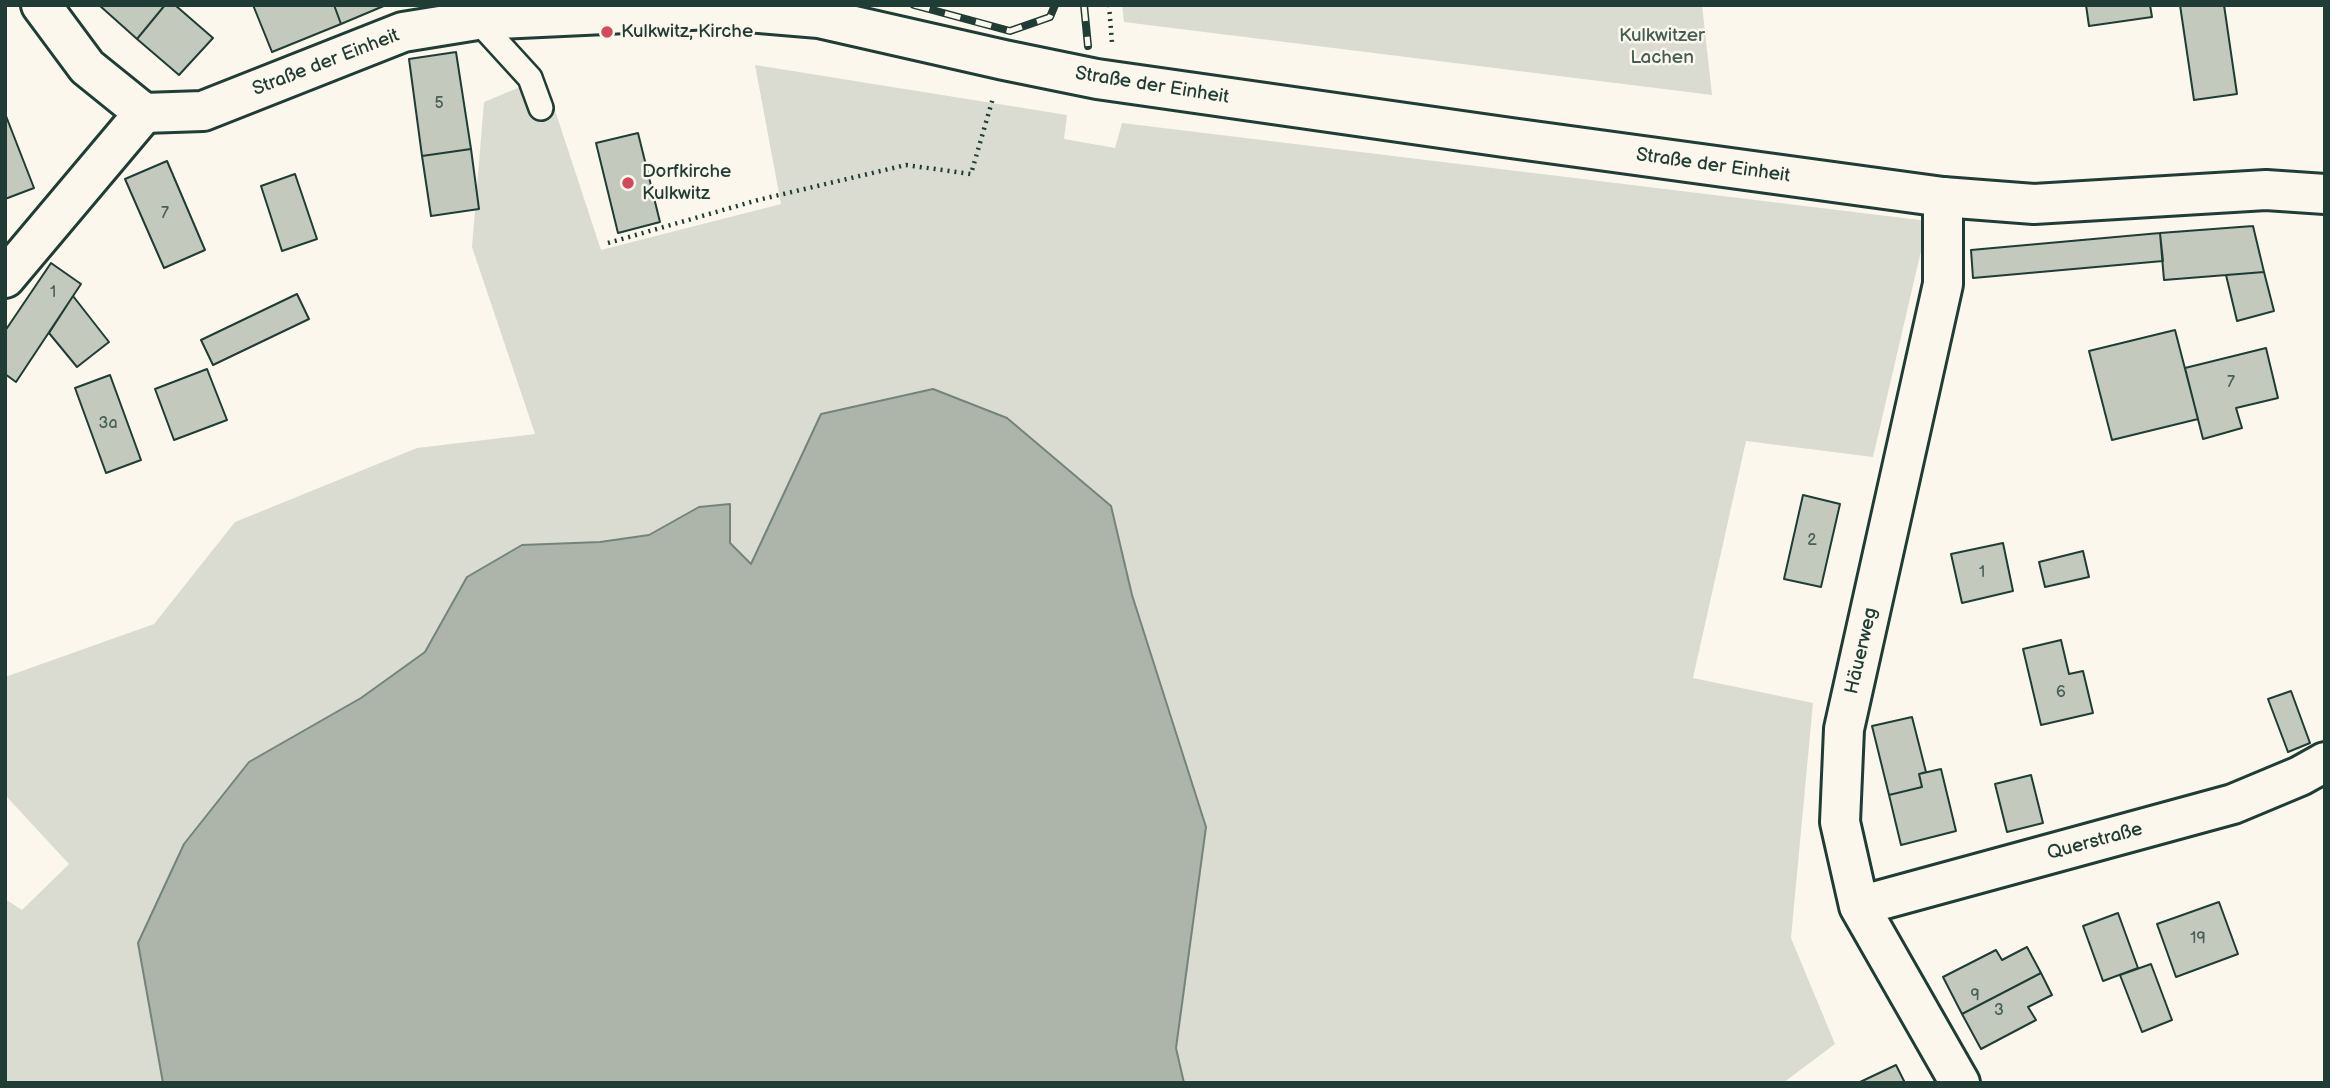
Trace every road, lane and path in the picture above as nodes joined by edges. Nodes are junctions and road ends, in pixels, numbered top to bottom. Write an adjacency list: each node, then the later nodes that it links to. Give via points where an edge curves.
1 (41, 5): 5 (street, via 87,67)
2 (460, 16): 3 (street, Straße der Einheit, via 712,9 819,18); 4 (lane, via 530,78); 5 (street, Straße der Einheit, via 403,32 203,111)
3 (1004, 61): 7 (street, Straße der Einheit, via 1097,79); 8 (path, via 971,174 906,165 758,200)
4 (541, 108)
5 (144, 113): 9 (street)
6 (2325, 194): 7 (street, Straße der Einheit, via 2266,190 2034,204)
7 (1943, 197): 11 (street, Häuerweg, via 1943,285 1844,729 1840,822)
8 (608, 243)
9 (5, 278)
10 (2325, 762): 11 (street, Querstraße, via 2233,804)
11 (1859, 906): 12 (street, Häuerweg)
12 (1960, 1083)

